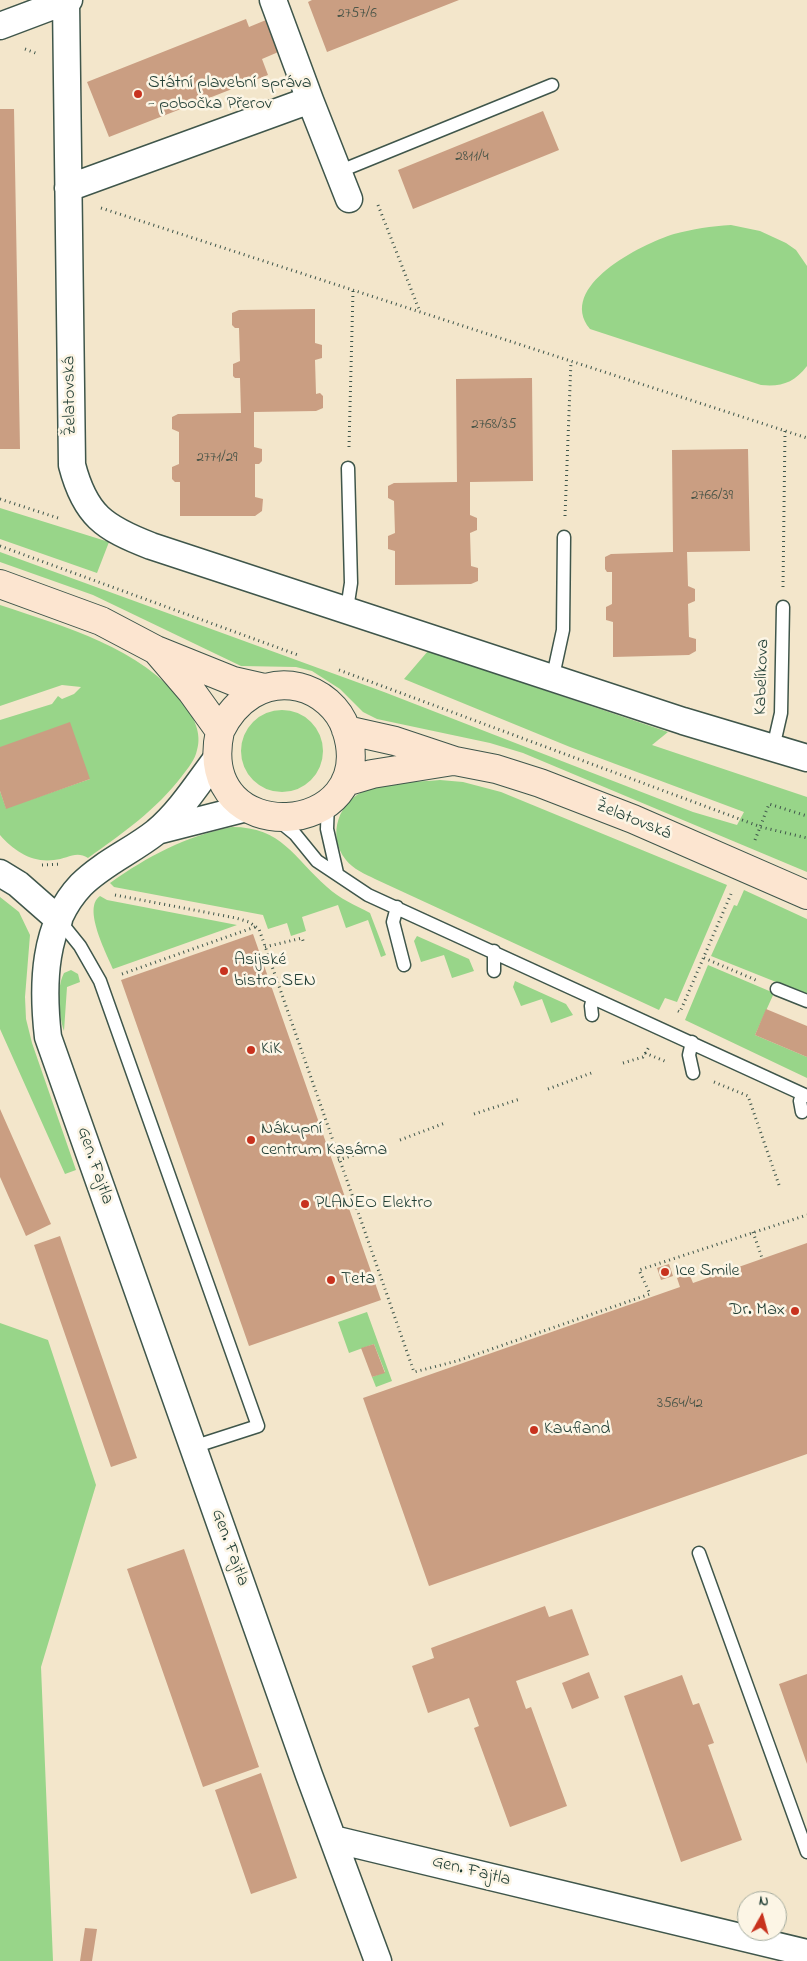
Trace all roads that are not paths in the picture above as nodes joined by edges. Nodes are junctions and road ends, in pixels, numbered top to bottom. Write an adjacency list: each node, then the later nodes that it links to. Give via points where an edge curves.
1 (273, 0): 5 (street)
2 (67, 1): 3 (street); 7 (street, Želatovská)
3 (0, 26)
4 (552, 85): 6 (lane)
5 (310, 100): 6 (street); 7 (street)
6 (338, 172): 8 (street)
7 (68, 193): 13 (street, Želatovská, via 72,465 81,496 89,509 107,526 130,538)
8 (349, 199)
9 (348, 468): 13 (lane, via 351,583)
10 (564, 537): 15 (lane, via 563,630)
11 (0, 584): 14 (main road, Želatovská, via 101,621)
12 (783, 608): 19 (lane, Kabelíkova, via 781,713)
13 (347, 609): 15 (street, Želatovská)
14 (156, 650): 16 (main road, Želatovská, via 233,681); 18 (main road, Želatovská)
15 (553, 676): 19 (street, Želatovská)
16 (264, 688): 17 (main road, Želatovská, via 285,685 314,693 331,705); 18 (main road, Želatovská, via 237,704)
17 (346, 730): 22 (main road, Želatovská, via 425,749); 23 (main road, Želatovská, via 351,746 350,762)
18 (220, 731): 20 (main road, Želatovská)
19 (773, 748): 21 (street, Želatovská)
20 (217, 758): 24 (main road, Želatovská, via 227,786); 26 (street, Gen. Fajtla)
21 (807, 758)
22 (455, 761): 23 (main road, Želatovská, via 372,774); 29 (main road, Želatovská, via 496,769 540,783 633,819)
23 (336, 792): 25 (main road, Želatovská, via 309,814); 28 (lane, via 328,829)
24 (247, 808): 25 (main road, Želatovská); 26 (street, Gen. Fajtla)
25 (274, 818): 28 (lane, via 295,834 318,861)
26 (157, 831): 31 (street, Gen. Fajtla, via 81,885)
27 (0, 872): 31 (street)
28 (337, 873): 30 (lane, via 356,888)
29 (807, 895)
30 (397, 907): 32 (lane); 33 (lane, via 393,922)
31 (59, 920): 43 (street, Gen. Fajtla, via 46,970 44,1002 48,1036); 43 (lane, via 80,946 100,981 258,1426)
32 (494, 951): 34 (lane); 36 (lane)
33 (404, 965)
34 (494, 971)
35 (777, 989): 37 (lane)
36 (593, 998): 38 (lane); 39 (lane)
37 (807, 1001)
38 (592, 1015)
39 (692, 1042): 40 (lane, via 689,1055); 41 (lane)
40 (693, 1073)
41 (804, 1095): 42 (lane, via 800,1101)
42 (802, 1112)
43 (194, 1447): 45 (street, Gen. Fajtla)
44 (699, 1553): 46 (lane)
45 (333, 1839): 47 (street, Gen. Fajtla); 48 (street)
46 (807, 1852)
47 (807, 1953)
48 (378, 1961)

